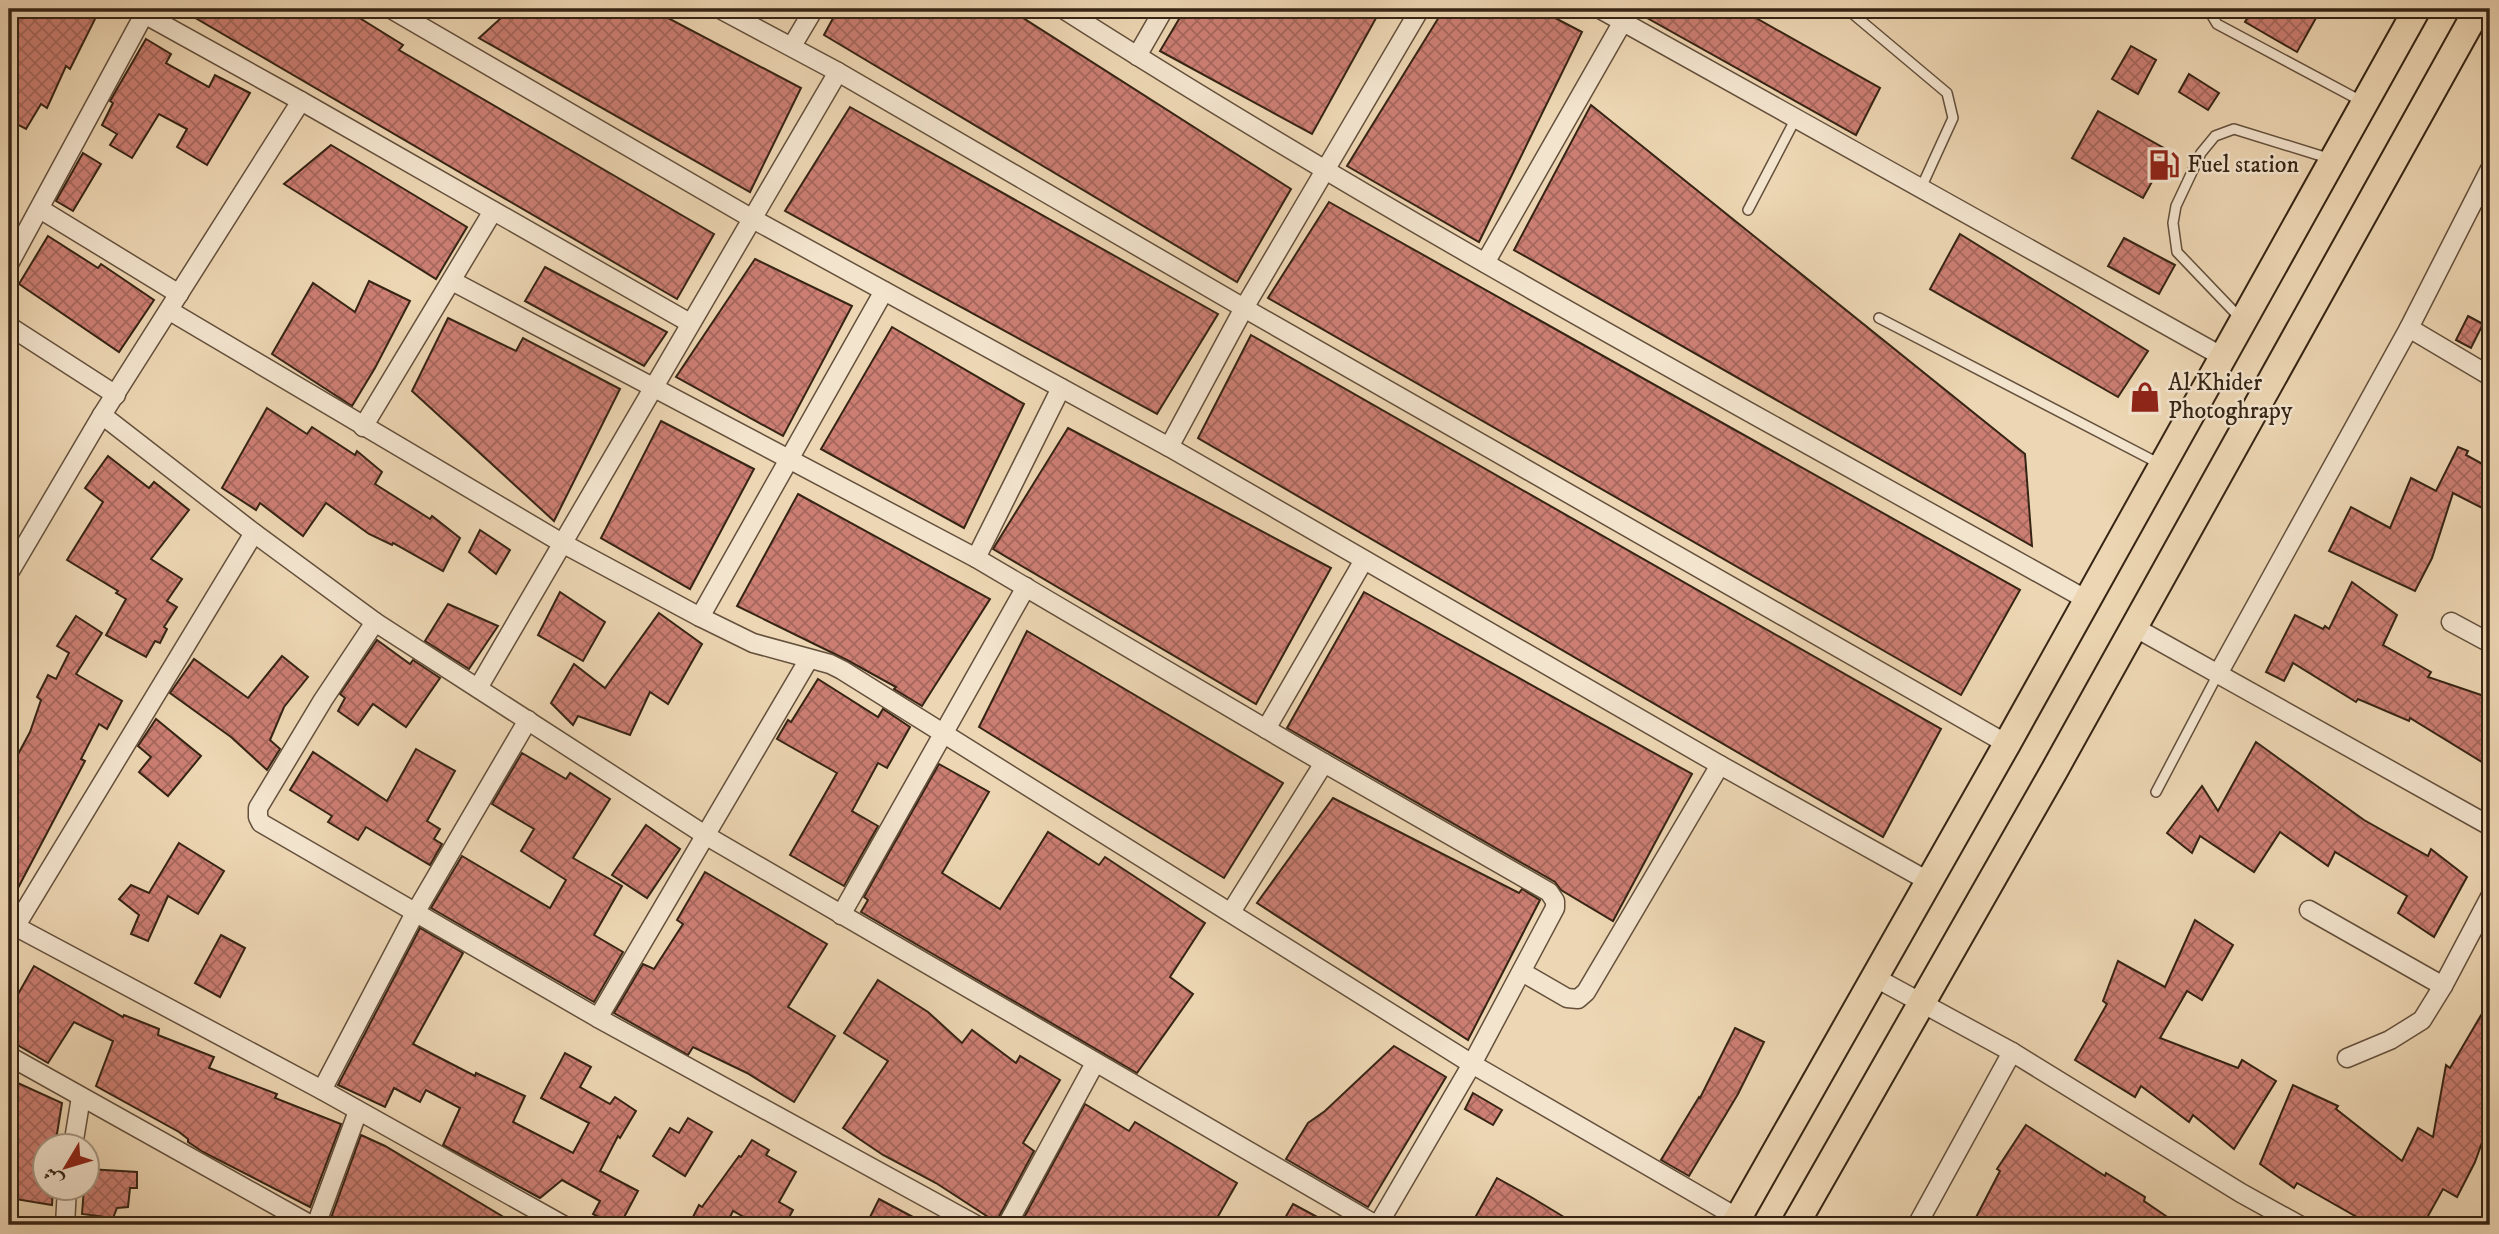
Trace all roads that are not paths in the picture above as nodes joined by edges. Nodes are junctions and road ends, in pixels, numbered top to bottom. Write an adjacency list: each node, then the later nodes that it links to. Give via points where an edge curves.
1 (391, 9): 27 (street)
2 (720, 9): 14 (street)
3 (814, 9): 14 (street)
4 (1063, 9): 15 (street)
5 (1164, 9): 15 (street)
6 (1420, 9): 22 (street)
7 (1600, 9): 13 (street)
8 (1847, 9): 23 (lane, via 1947,93 1954,118)
9 (2208, 9): 18 (lane, via 2217,24)
10 (2417, 9): 18 (main road)
11 (2478, 9): 60 (main road)
12 (142, 10): 17 (street); 24 (street)
13 (1627, 15): 19 (street); 28 (street)
14 (792, 46): 16 (street)
15 (1137, 56): 22 (street)
16 (838, 72): 27 (street); 33 (street)
17 (301, 101): 26 (street); 32 (street)
18 (2365, 103): 20 (main road)
19 (1797, 118): 23 (street); 25 (lane)
20 (2333, 160): 36 (main road); 36 (lane, via 2234,129 2215,136 2202,153 2176,206 2177,252)
21 (2490, 169): 39 (street)
22 (1326, 170): 28 (street); 33 (street)
23 (1922, 188): 40 (street)
24 (40, 209): 29 (street); 32 (street)
25 (1748, 210)
26 (494, 211): 30 (street); 37 (street)
27 (751, 218): 31 (street); 37 (street)
28 (1485, 262): 56 (street)
29 (9, 264)
30 (452, 281): 42 (street); 46 (street)
31 (884, 291): 43 (street); 48 (street)
32 (179, 294): 34 (street)
33 (1244, 307): 47 (street); 68 (street)
34 (170, 311): 44 (street); 46 (street)
35 (1879, 318): 49 (lane)
36 (2243, 322): 40 (main road)
37 (690, 323): 42 (street)
38 (9, 326): 44 (street)
39 (2409, 328): 41 (street); 63 (street)
40 (2223, 358): 49 (main road)
41 (2490, 376)
42 (652, 387): 48 (street); 51 (street)
43 (1062, 388): 47 (street); 52 (street)
44 (116, 395): 45 (street)
45 (102, 415): 50 (street); 54 (street)
46 (363, 427): 51 (street)
47 (1169, 447): 53 (street)
48 (789, 459): 52 (street); 57 (street)
49 (2163, 465): 56 (main road)
50 (254, 533): 58 (street); 80 (street)
51 (562, 543): 57 (street); 64 (street)
52 (976, 558): 55 (street)
53 (1364, 560): 66 (street); 70 (street)
54 (9, 573)
55 (1026, 587): 66 (street); 67 (street)
56 (2087, 600): 68 (main road)
57 (700, 617): 62 (street, via 753,643)
58 (375, 622): 64 (street); 78 (street, via 258,808 258,817 261,823)
59 (2451, 622): 61 (street)
60 (2134, 627): 63 (street); 84 (main road)
61 (2490, 643)
62 (809, 659): 67 (street, via 842,670); 73 (street)
63 (2218, 674): 71 (lane); 72 (street)
64 (478, 688): 65 (street)
65 (528, 720): 73 (street); 78 (street)
66 (1266, 729): 69 (street)
67 (943, 732): 77 (street); 79 (street)
68 (2007, 744): 74 (main road)
69 (1324, 763): 77 (street); 81 (street, via 1549,892 1555,908)
70 (1720, 765): 74 (street); 81 (street, via 1586,992 1578,999 1567,998)
71 (2156, 792)
72 (2490, 826)
73 (705, 835): 79 (street); 85 (street)
74 (1928, 881): 82 (main road)
75 (2490, 897): 83 (street)
76 (2309, 911): 83 (street)
77 (1231, 912): 90 (street)
78 (415, 913): 85 (street); 91 (street)
79 (841, 915): 89 (street)
80 (12, 925): 91 (street)
81 (1522, 972): 90 (street)
82 (1874, 977): 84 (street); 96 (main road)
83 (2444, 986): 88 (street, via 2422,1020)
84 (1921, 1004): 86 (street); 104 (main road)
85 (598, 1018): 101 (street)
86 (2012, 1052): 105 (street); 106 (street)
87 (9, 1056): 92 (street)
88 (2347, 1058)
89 (1096, 1063): 102 (street); 103 (street)
90 (1472, 1064): 96 (street); 103 (street)
91 (322, 1090): 93 (street)
92 (81, 1097): 94 (street); 98 (street)
93 (358, 1111): 99 (street); 100 (street)
94 (75, 1132)
95 (66, 1202): 97 (street)
96 (1736, 1221)
97 (65, 1225)
98 (311, 1225)
99 (316, 1225)
100 (563, 1225)
101 (976, 1225)
102 (1007, 1225)
103 (1377, 1225)
104 (1795, 1225)
105 (1917, 1225)
106 (2299, 1225)

